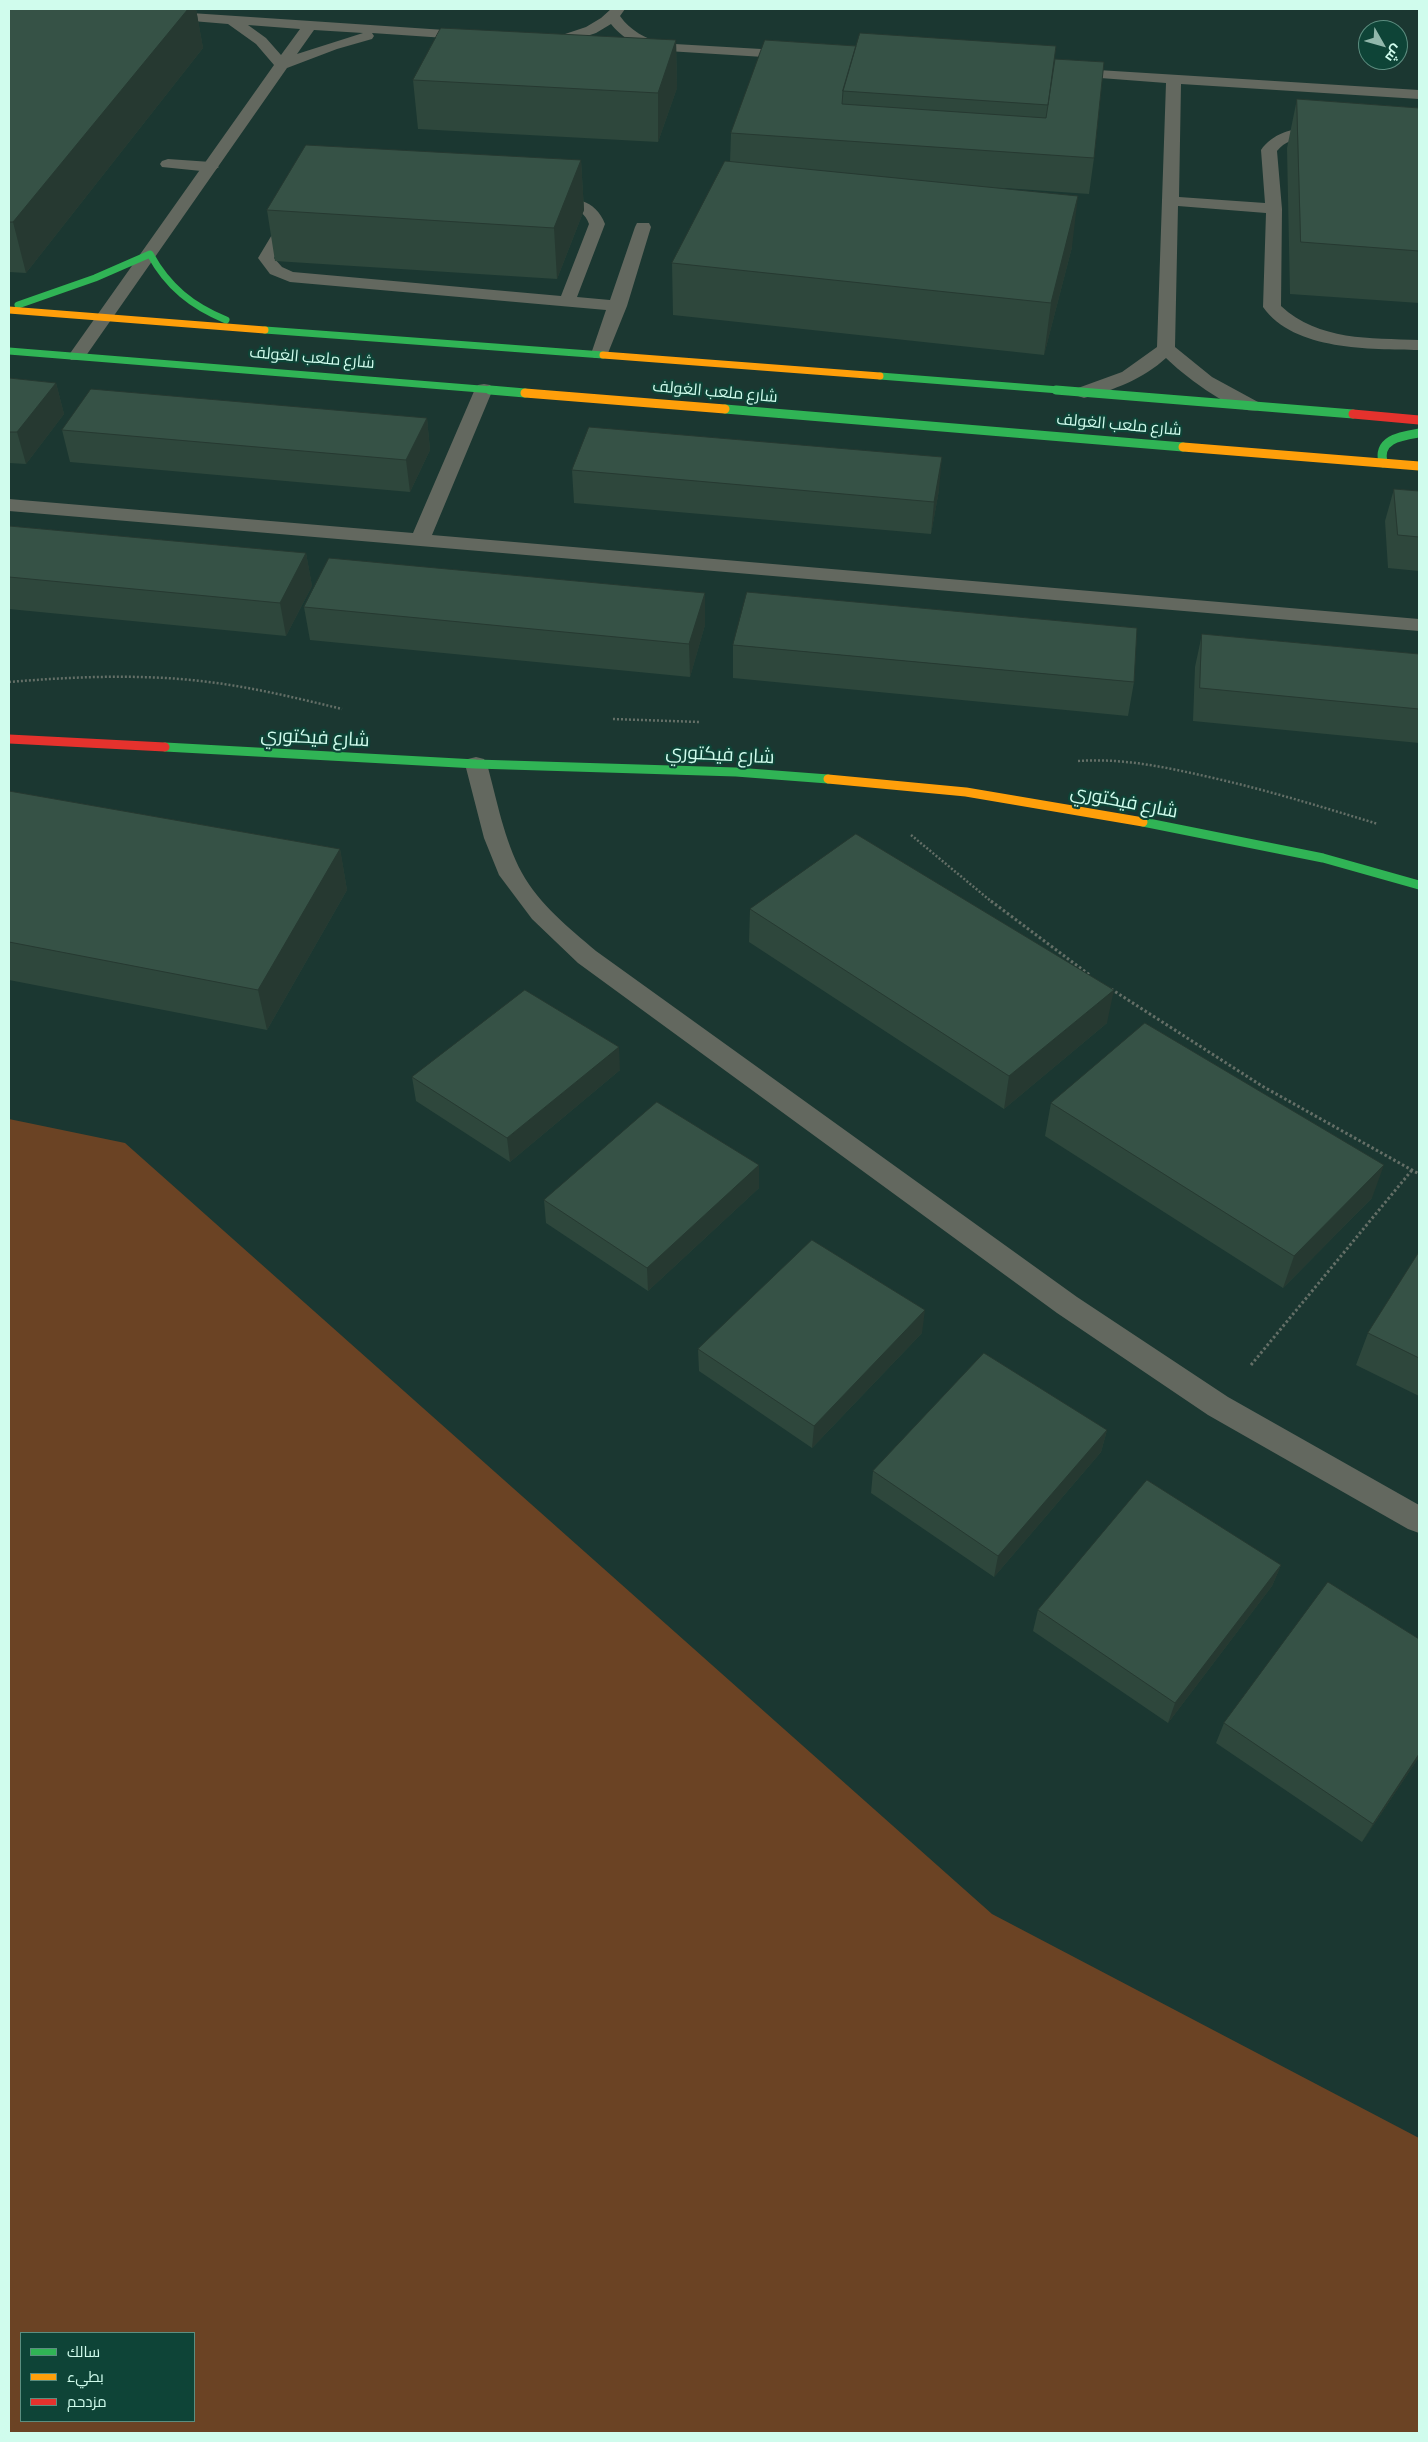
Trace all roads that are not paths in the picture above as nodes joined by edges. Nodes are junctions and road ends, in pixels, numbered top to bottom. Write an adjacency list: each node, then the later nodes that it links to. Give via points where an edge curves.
1 (615, 13): 7 (street, via 584,33 553,40); 9 (street, via 617,23 633,36)
2 (148, 14): 3 (street)
3 (232, 20): 4 (street); 11 (street, via 261,41)
4 (310, 25): 5 (street); 11 (street)
5 (389, 30): 6 (street); 11 (street, via 332,46)
6 (488, 36)
7 (598, 43)
8 (617, 44): 9 (street)
9 (657, 47): 10 (street)
10 (806, 56)
11 (282, 65): 17 (street)
12 (1054, 71): 13 (street)
13 (1174, 79): 14 (street); 20 (street)
14 (1419, 94)
15 (1343, 133): 21 (street, via 1301,133 1273,144 1269,150)
16 (168, 164): 17 (street)
17 (210, 166): 23 (street)
18 (534, 199): 24 (street, via 578,204 596,216 597,224)
19 (302, 200): 24 (street, via 266,258 278,272 306,279)
20 (1170, 201): 21 (street); 30 (street)
21 (1274, 209): 29 (street, via 1272,307 1281,318 1332,339)
22 (643, 227): 25 (street)
23 (150, 254): 26 (street); 27 (street); 28 (street, via 156,271 192,304)
24 (567, 302): 25 (street)
25 (618, 306): 32 (street)
26 (9, 309): 27 (street, شارع ملعب الغولف)
27 (105, 316): 28 (street, شارع ملعب الغولف); 33 (street)
28 (252, 328): 32 (street, شارع ملعب الغولف)
29 (1419, 345)
30 (1166, 348): 35 (street, via 1134,374); 36 (street, via 1206,382)
31 (9, 351): 33 (street, شارع ملعب الغولف)
32 (600, 354): 35 (street, شارع ملعب الغولف)
33 (77, 356): 34 (street, شارع ملعب الغولف)
34 (484, 389): 39 (street, شارع ملعب الغولف); 42 (street)
35 (1084, 392): 36 (street, شارع ملعب الغولف)
36 (1251, 406): 37 (street, شارع ملعب الغولف)
37 (1419, 420)
38 (1419, 433): 39 (street, via 1393,438 1383,445 1380,454)
39 (1383, 463): 40 (street, شارع ملعب الغولف)
40 (1419, 466)
41 (9, 505): 42 (street)
42 (420, 540): 43 (street)
43 (1419, 625)
44 (9, 739): 45 (street, شارع فيكتوري)
45 (476, 764): 46 (street, شارع فيكتوري, via 736,772 966,792 1085,811 1323,858); 47 (street, via 504,861 519,886 560,934 587,957 1067,1305 1218,1406)
46 (1419, 885)
47 (1419, 1520)

